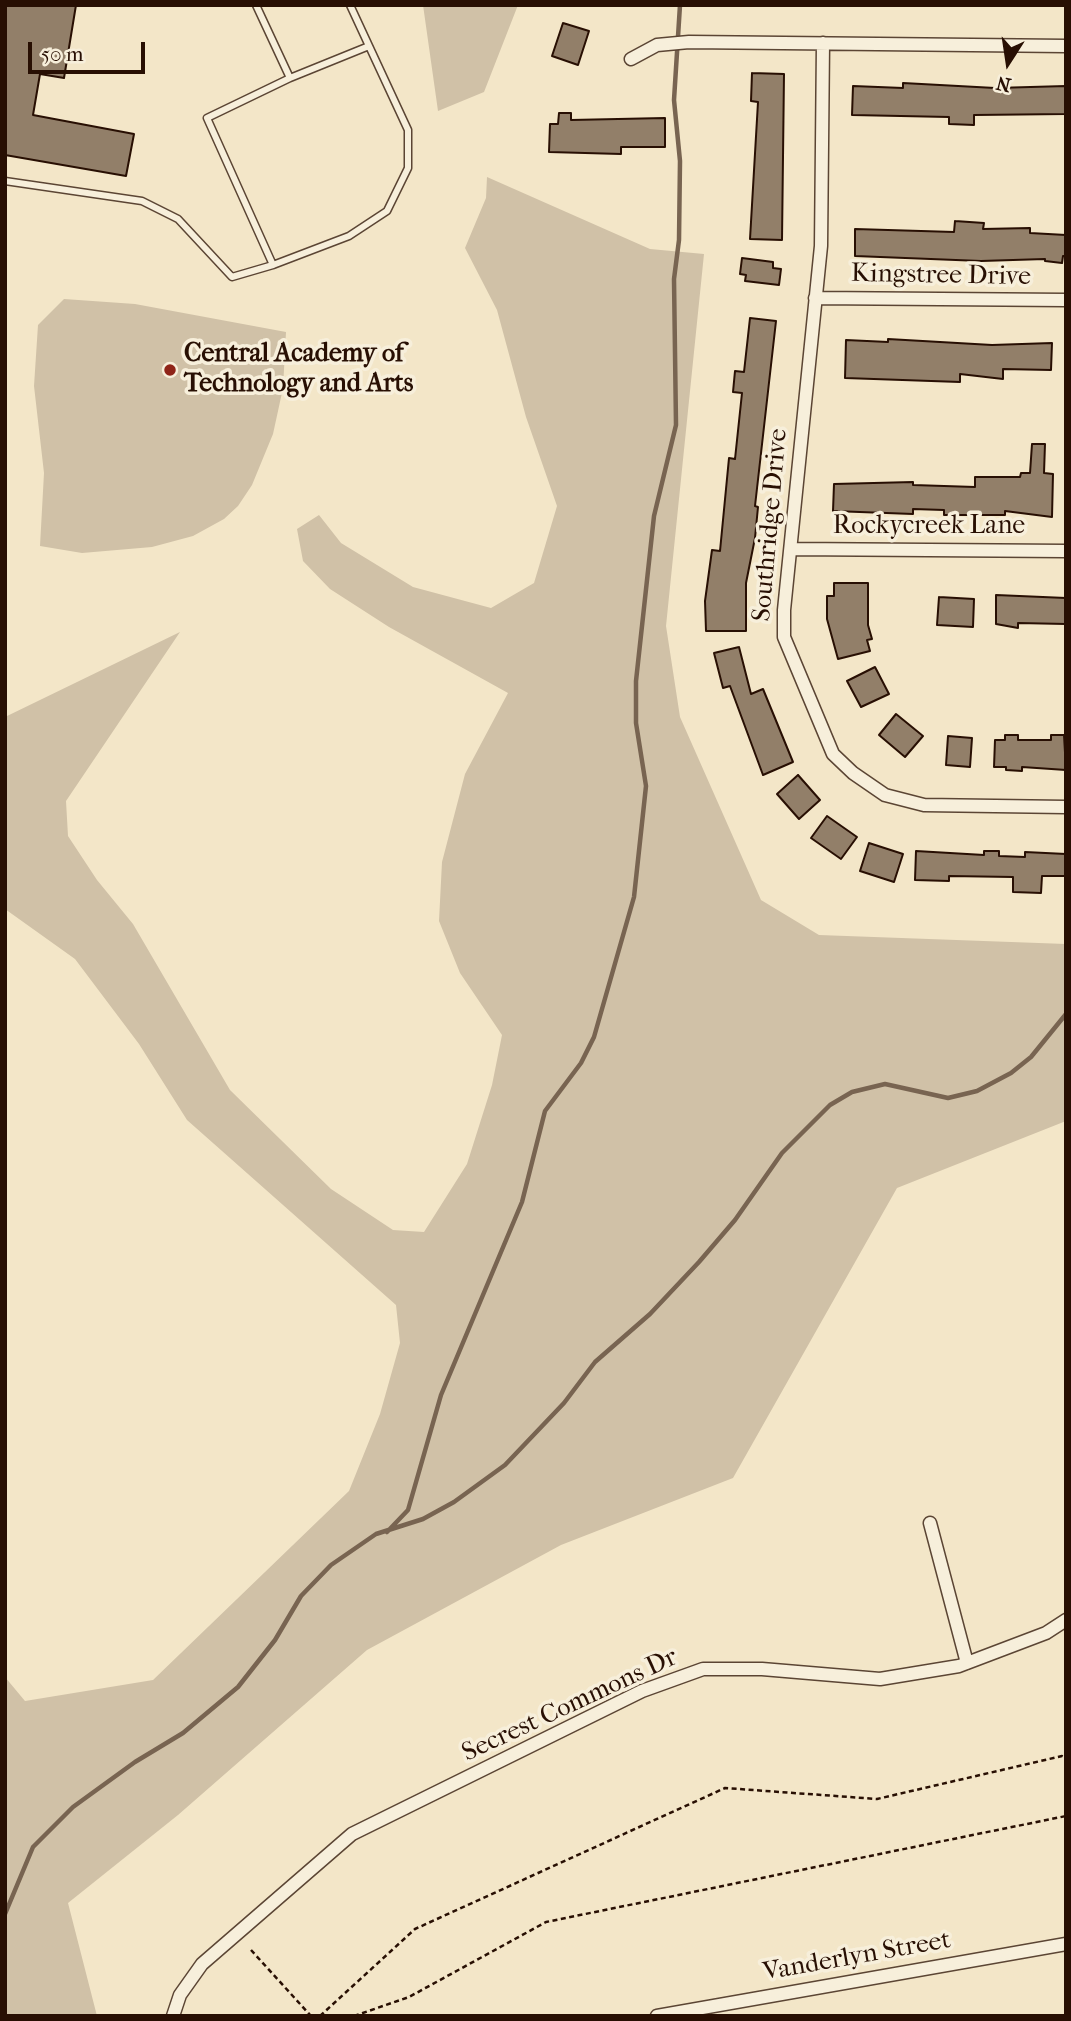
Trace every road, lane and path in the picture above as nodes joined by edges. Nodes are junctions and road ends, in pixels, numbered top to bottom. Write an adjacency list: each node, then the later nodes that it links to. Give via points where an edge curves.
1 (256, 5): 7 (lane)
2 (350, 5): 4 (lane)
3 (823, 43): 5 (street); 6 (street, via 688,42 657,45); 10 (street, Southridge Drive, via 821,246)
4 (369, 46): 7 (lane); 9 (lane, via 408,130 408,168 387,211 349,236)
5 (1066, 46)
6 (631, 59)
7 (290, 78): 9 (lane, via 207,118)
8 (5, 181): 9 (lane, via 142,201 178,219 232,277)
9 (273, 265)
10 (815, 298): 11 (street, Kingstree Drive); 12 (street, Southridge Drive)
11 (1066, 300)
12 (791, 549): 13 (street, Rockycreek Lane); 14 (street, Southridge Drive, via 784,637 833,754 853,773 885,795 924,805)
13 (1066, 551)
14 (1066, 807)
15 (930, 1522): 17 (street)
16 (1066, 1620): 17 (street, Secrest Commons Dr, via 1046,1633)
17 (967, 1663): 22 (street, Secrest Commons Dr, via 880,1679 704,1669 642,1691 352,1834 202,1964 180,1995)
18 (1066, 1758): 24 (path, via 877,1799 725,1788 415,1930)
19 (1066, 1816): 25 (path, via 546,1922 408,1997)
20 (1066, 1944): 26 (street, Vanderlyn Street)
21 (251, 1950): 23 (path)
22 (173, 2016)
23 (310, 2016)
24 (320, 2016)
25 (354, 2016)
26 (657, 2016)

